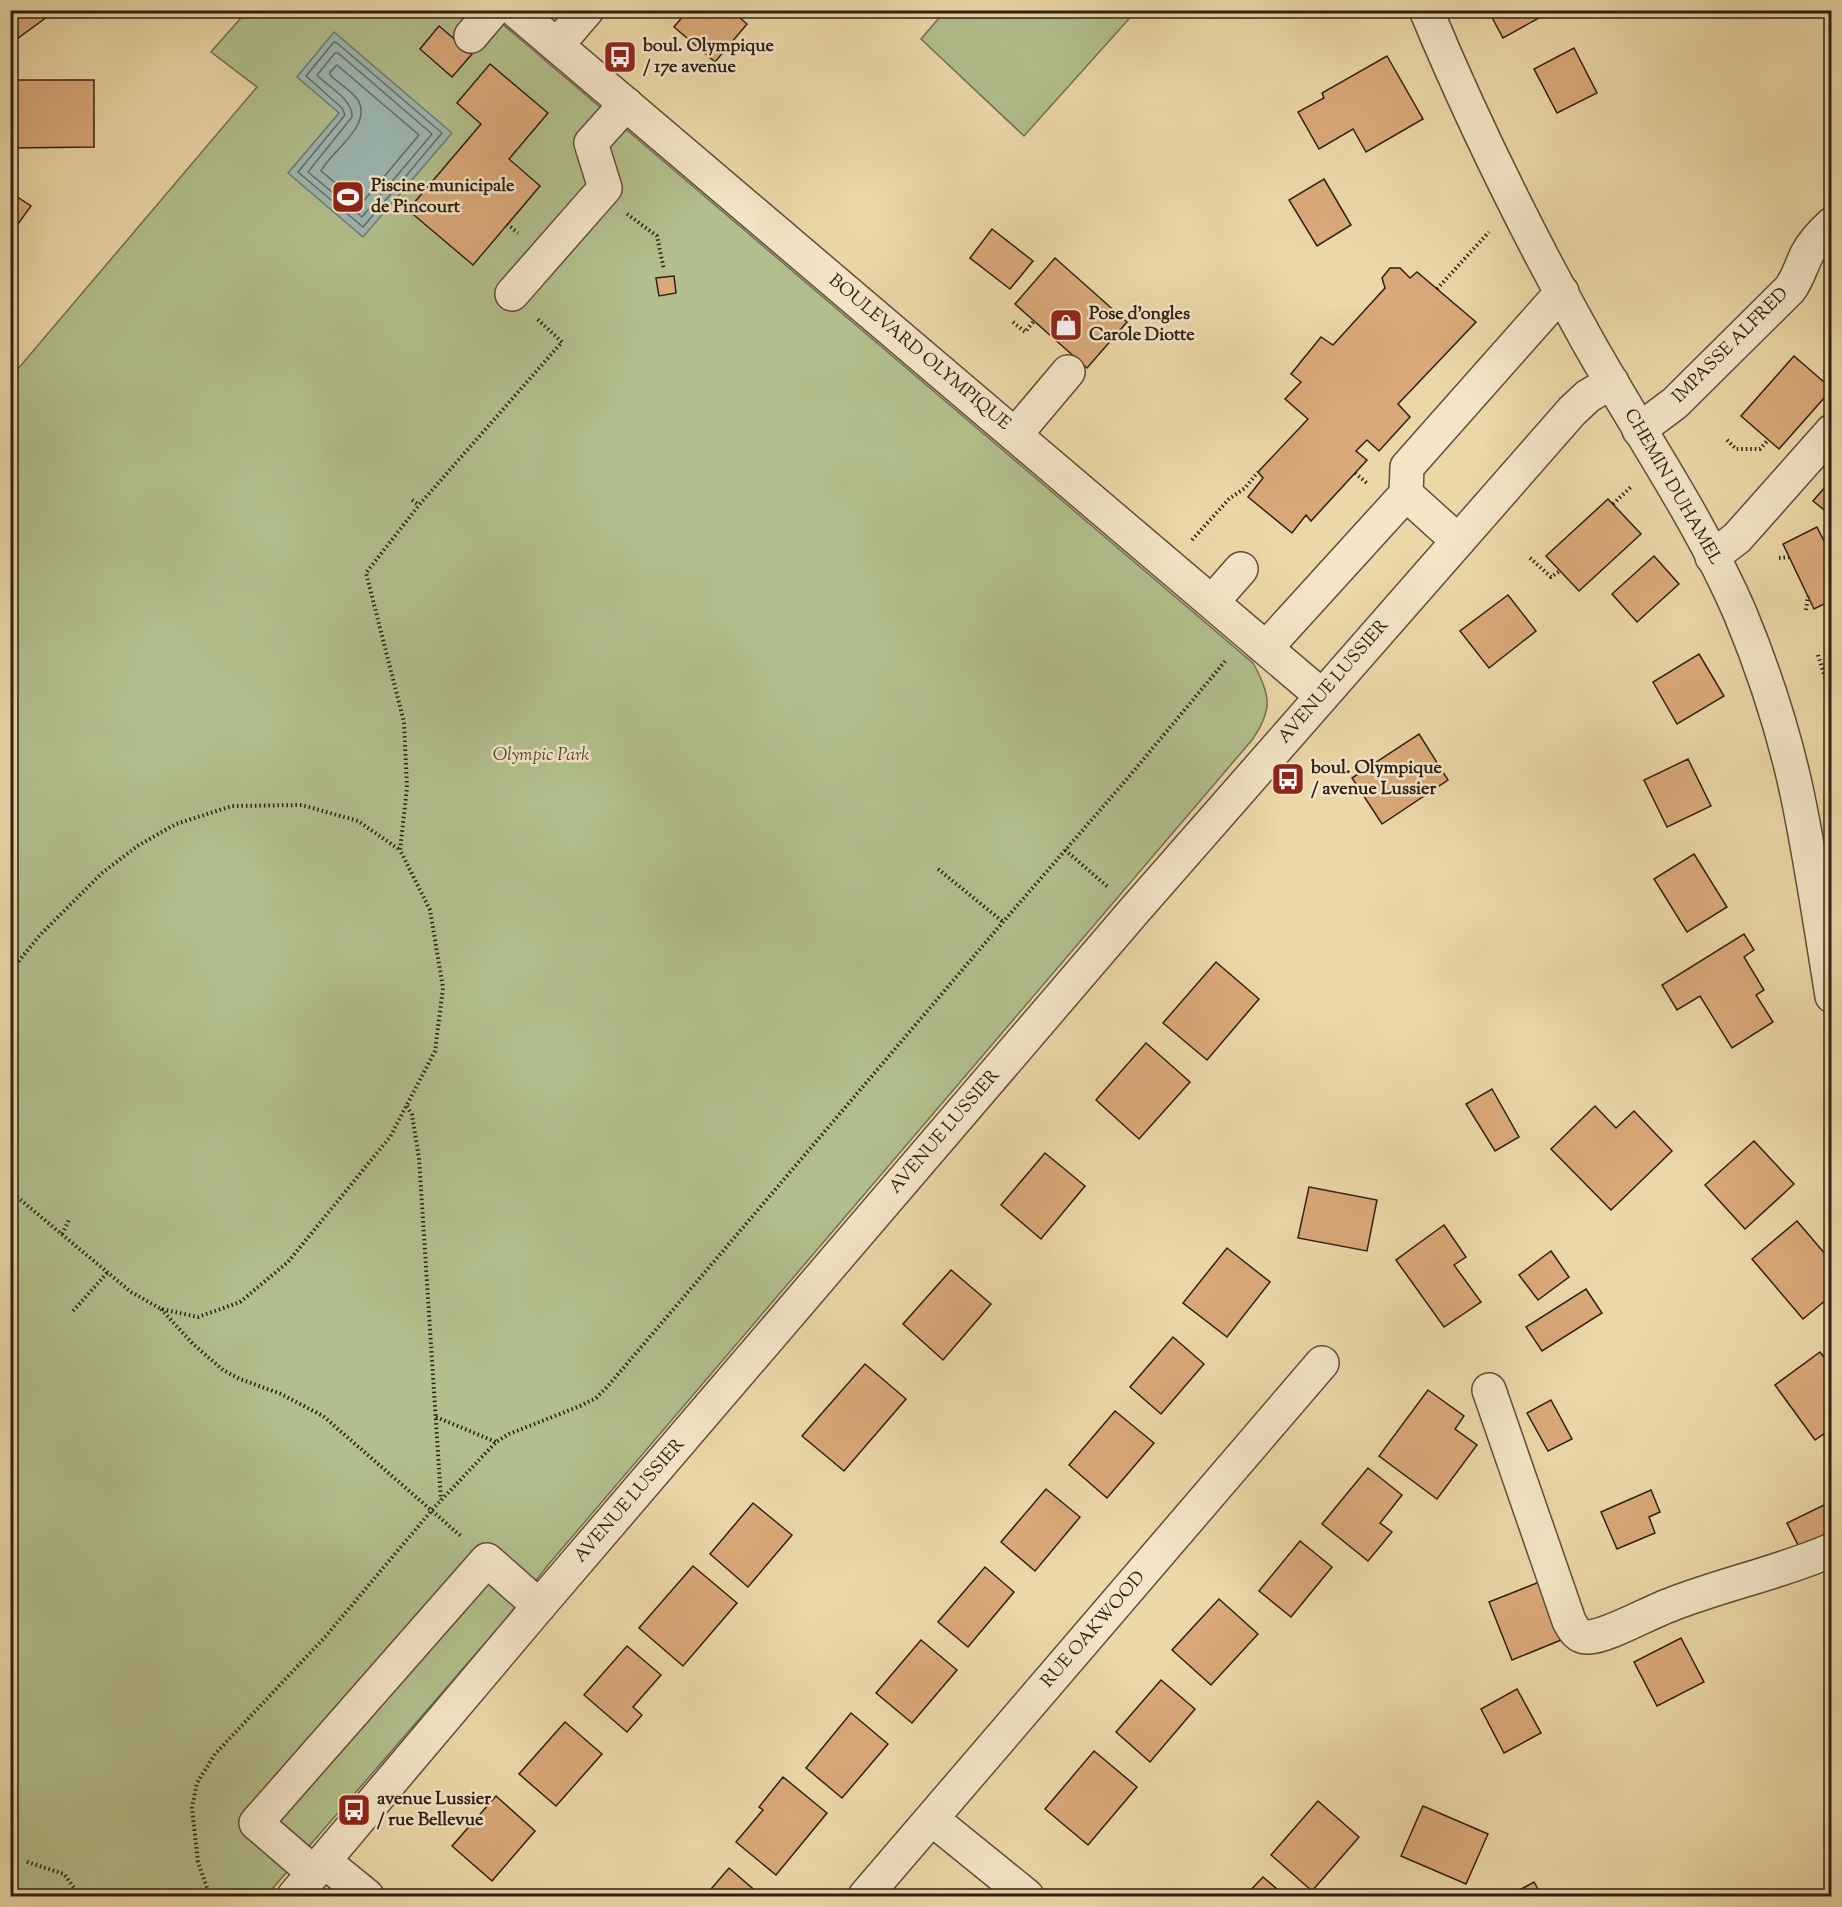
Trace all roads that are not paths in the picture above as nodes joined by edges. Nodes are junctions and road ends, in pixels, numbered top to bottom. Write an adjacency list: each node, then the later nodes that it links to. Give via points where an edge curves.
1 (493, 10): 5 (street)
2 (515, 10): 6 (street, BOULEVARD OLYMPIQUE)
3 (587, 10): 6 (street)
4 (1426, 10): 9 (street, CHEMIN DUHAMEL, via 1466,104)
5 (471, 36)
6 (557, 45): 7 (street, BOULEVARD OLYMPIQUE)
7 (626, 104): 10 (street, via 591,143 605,189); 15 (street, BOULEVARD OLYMPIQUE)
8 (1832, 224): 13 (street, IMPASSE ALFRED, via 1815,242 1790,289 1675,403)
9 (1562, 292): 12 (street, CHEMIN DUHAMEL); 16 (street, via 1407,467)
10 (512, 294)
11 (1068, 372): 15 (street)
12 (1612, 382): 13 (street, CHEMIN DUHAMEL); 17 (street, AVENUE LUSSIER, via 1572,411)
13 (1640, 430): 18 (street, CHEMIN DUHAMEL)
14 (1832, 431): 18 (street, via 1737,538)
15 (1015, 435): 20 (street, BOULEVARD OLYMPIQUE)
16 (1406, 494): 17 (street); 21 (street)
17 (1458, 541): 22 (street, AVENUE LUSSIER)
18 (1712, 557): 23 (street, CHEMIN DUHAMEL, via 1740,613 1782,734 1798,797)
19 (1241, 569): 20 (street)
20 (1212, 602): 21 (street, BOULEVARD OLYMPIQUE)
21 (1266, 648): 22 (street, BOULEVARD OLYMPIQUE)
22 (1322, 696): 27 (street, AVENUE LUSSIER)
23 (1832, 996)
24 (1322, 1363): 28 (street, RUE OAKWOOD)
25 (1489, 1390): 26 (street, via 1576,1633 1588,1637 1603,1634 1670,1605)
26 (1832, 1550)
27 (539, 1606): 29 (street, AVENUE LUSSIER); 29 (street, via 487,1560 256,1823)
28 (932, 1819): 31 (street, RUE OAKWOOD); 32 (street)
29 (311, 1877): 30 (street)
30 (367, 1896)
31 (865, 1896)
32 (1027, 1896)

